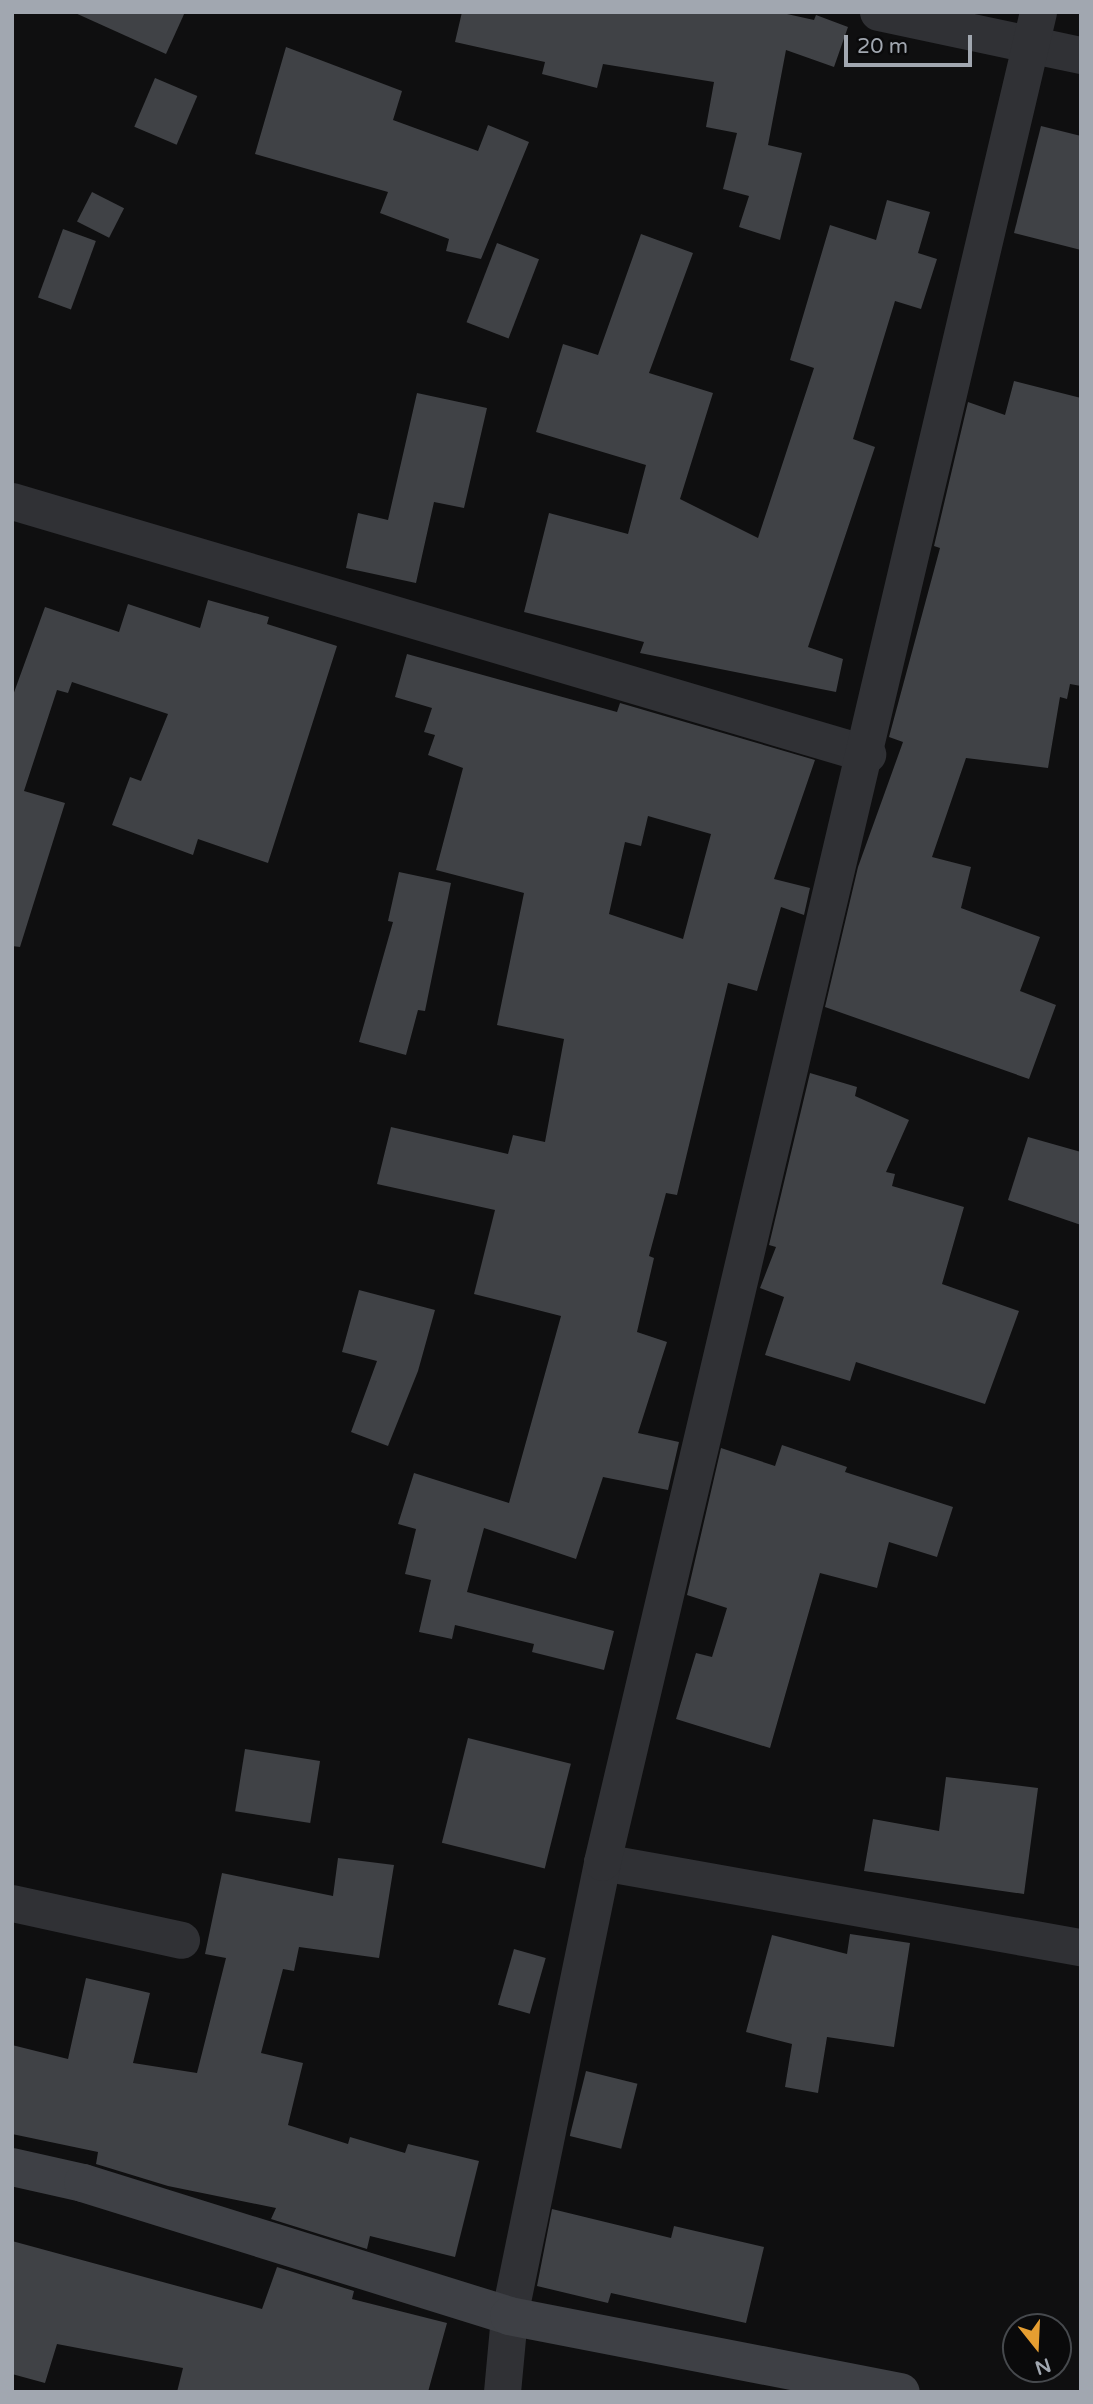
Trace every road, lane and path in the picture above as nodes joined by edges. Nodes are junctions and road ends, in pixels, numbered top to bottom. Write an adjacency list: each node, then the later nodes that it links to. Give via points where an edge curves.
1 (878, 12): 2 (street)
2 (1033, 29): 3 (street); 5 (street)
3 (1081, 55)
4 (12, 501): 5 (street)
5 (867, 754): 6 (street)
6 (602, 1862): 9 (street); 11 (street)
7 (12, 1903): 8 (street)
8 (181, 1940)
9 (1081, 1947)
10 (12, 2167): 11 (street, via 83,2183)
11 (509, 2316): 12 (street); 13 (street)
12 (502, 2392)
13 (901, 2392)

